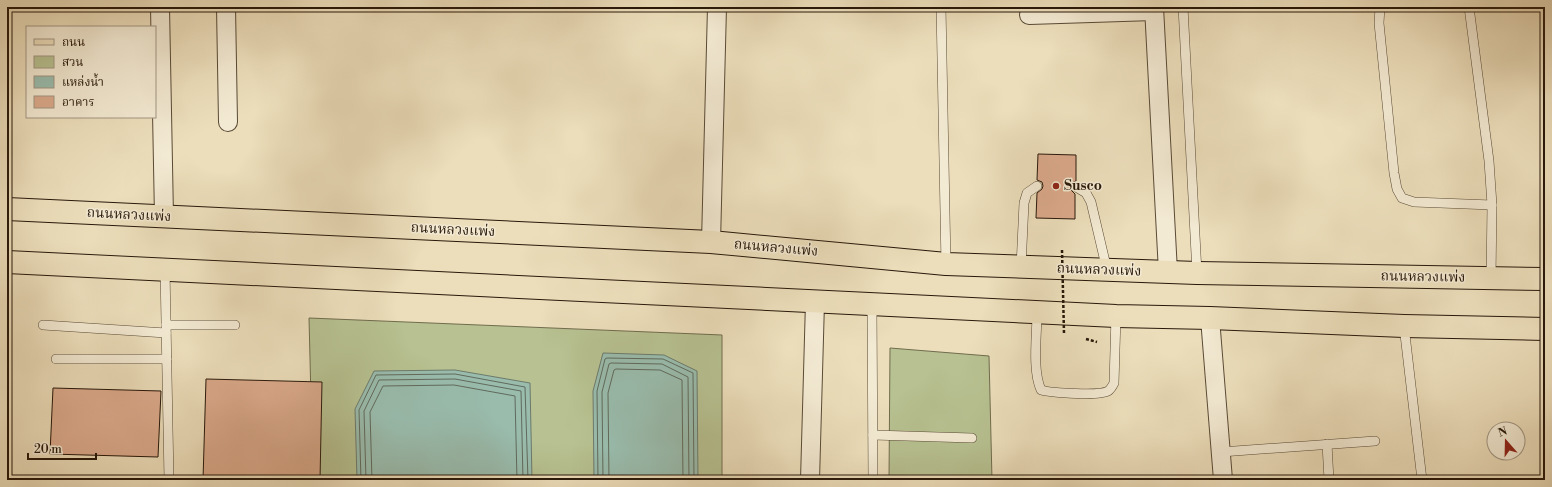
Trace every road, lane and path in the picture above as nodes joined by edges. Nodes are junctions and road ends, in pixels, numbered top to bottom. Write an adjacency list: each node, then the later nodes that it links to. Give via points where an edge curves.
1 (160, 7): 15 (street)
2 (226, 7): 10 (street)
3 (717, 7): 16 (street)
4 (941, 7): 19 (lane)
5 (1183, 7): 24 (lane)
6 (1380, 7): 13 (lane, via 1379,23 1394,172 1397,189 1402,198 1414,202)
7 (1469, 7): 13 (lane, via 1489,161)
8 (1154, 9): 9 (street); 23 (street)
9 (1029, 15)
10 (228, 122)
11 (1037, 186): 20 (lane, via 1028,193 1024,203)
12 (1076, 187): 22 (lane, via 1086,193 1091,202)
13 (1492, 205): 25 (lane)
14 (7, 210): 15 (main road, ถนนหลวงแพ่ง)
15 (164, 217): 16 (main road, ถนนหลวงแพ่ง)
16 (711, 242): 19 (main road, ถนนหลวงแพ่ง)
17 (1062, 250): 37 (path, bridge)
18 (7, 262): 21 (main road)
19 (946, 264): 20 (main road, ถนนหลวงแพ่ง)
20 (1021, 267): 22 (main road, ถนนหลวงแพ่ง)
21 (165, 269): 27 (main road); 35 (lane)
22 (1107, 270): 23 (main road, ถนนหลวงแพ่ง)
23 (1168, 272): 24 (main road, ถนนหลวงแพ่ง)
24 (1197, 273): 25 (main road, ถนนหลวงแพ่ง)
25 (1491, 278): 26 (main road, ถนนหลวงแพ่ง)
26 (1545, 279)
27 (815, 302): 28 (main road); 46 (street)
28 (872, 305): 29 (main road); 40 (lane)
29 (1037, 312): 30 (main road); 30 (lane, via 1038,383 1041,390 1050,393 1100,393 1109,390 1114,383)
30 (1116, 316): 31 (main road)
31 (1210, 318): 34 (main road); 44 (street)
32 (43, 324): 35 (lane)
33 (235, 326): 35 (lane)
34 (1404, 326): 36 (main road); 50 (lane)
35 (166, 329): 39 (lane)
36 (1545, 329)
37 (1064, 333)
38 (56, 359): 39 (lane)
39 (167, 359): 45 (lane)
40 (873, 435): 41 (lane); 47 (lane)
41 (972, 438)
42 (1375, 441): 43 (lane)
43 (1327, 444): 44 (lane); 49 (lane)
44 (1221, 452): 48 (street)
45 (169, 480)
46 (810, 480)
47 (873, 480)
48 (1223, 480)
49 (1329, 480)
50 (1422, 480)

